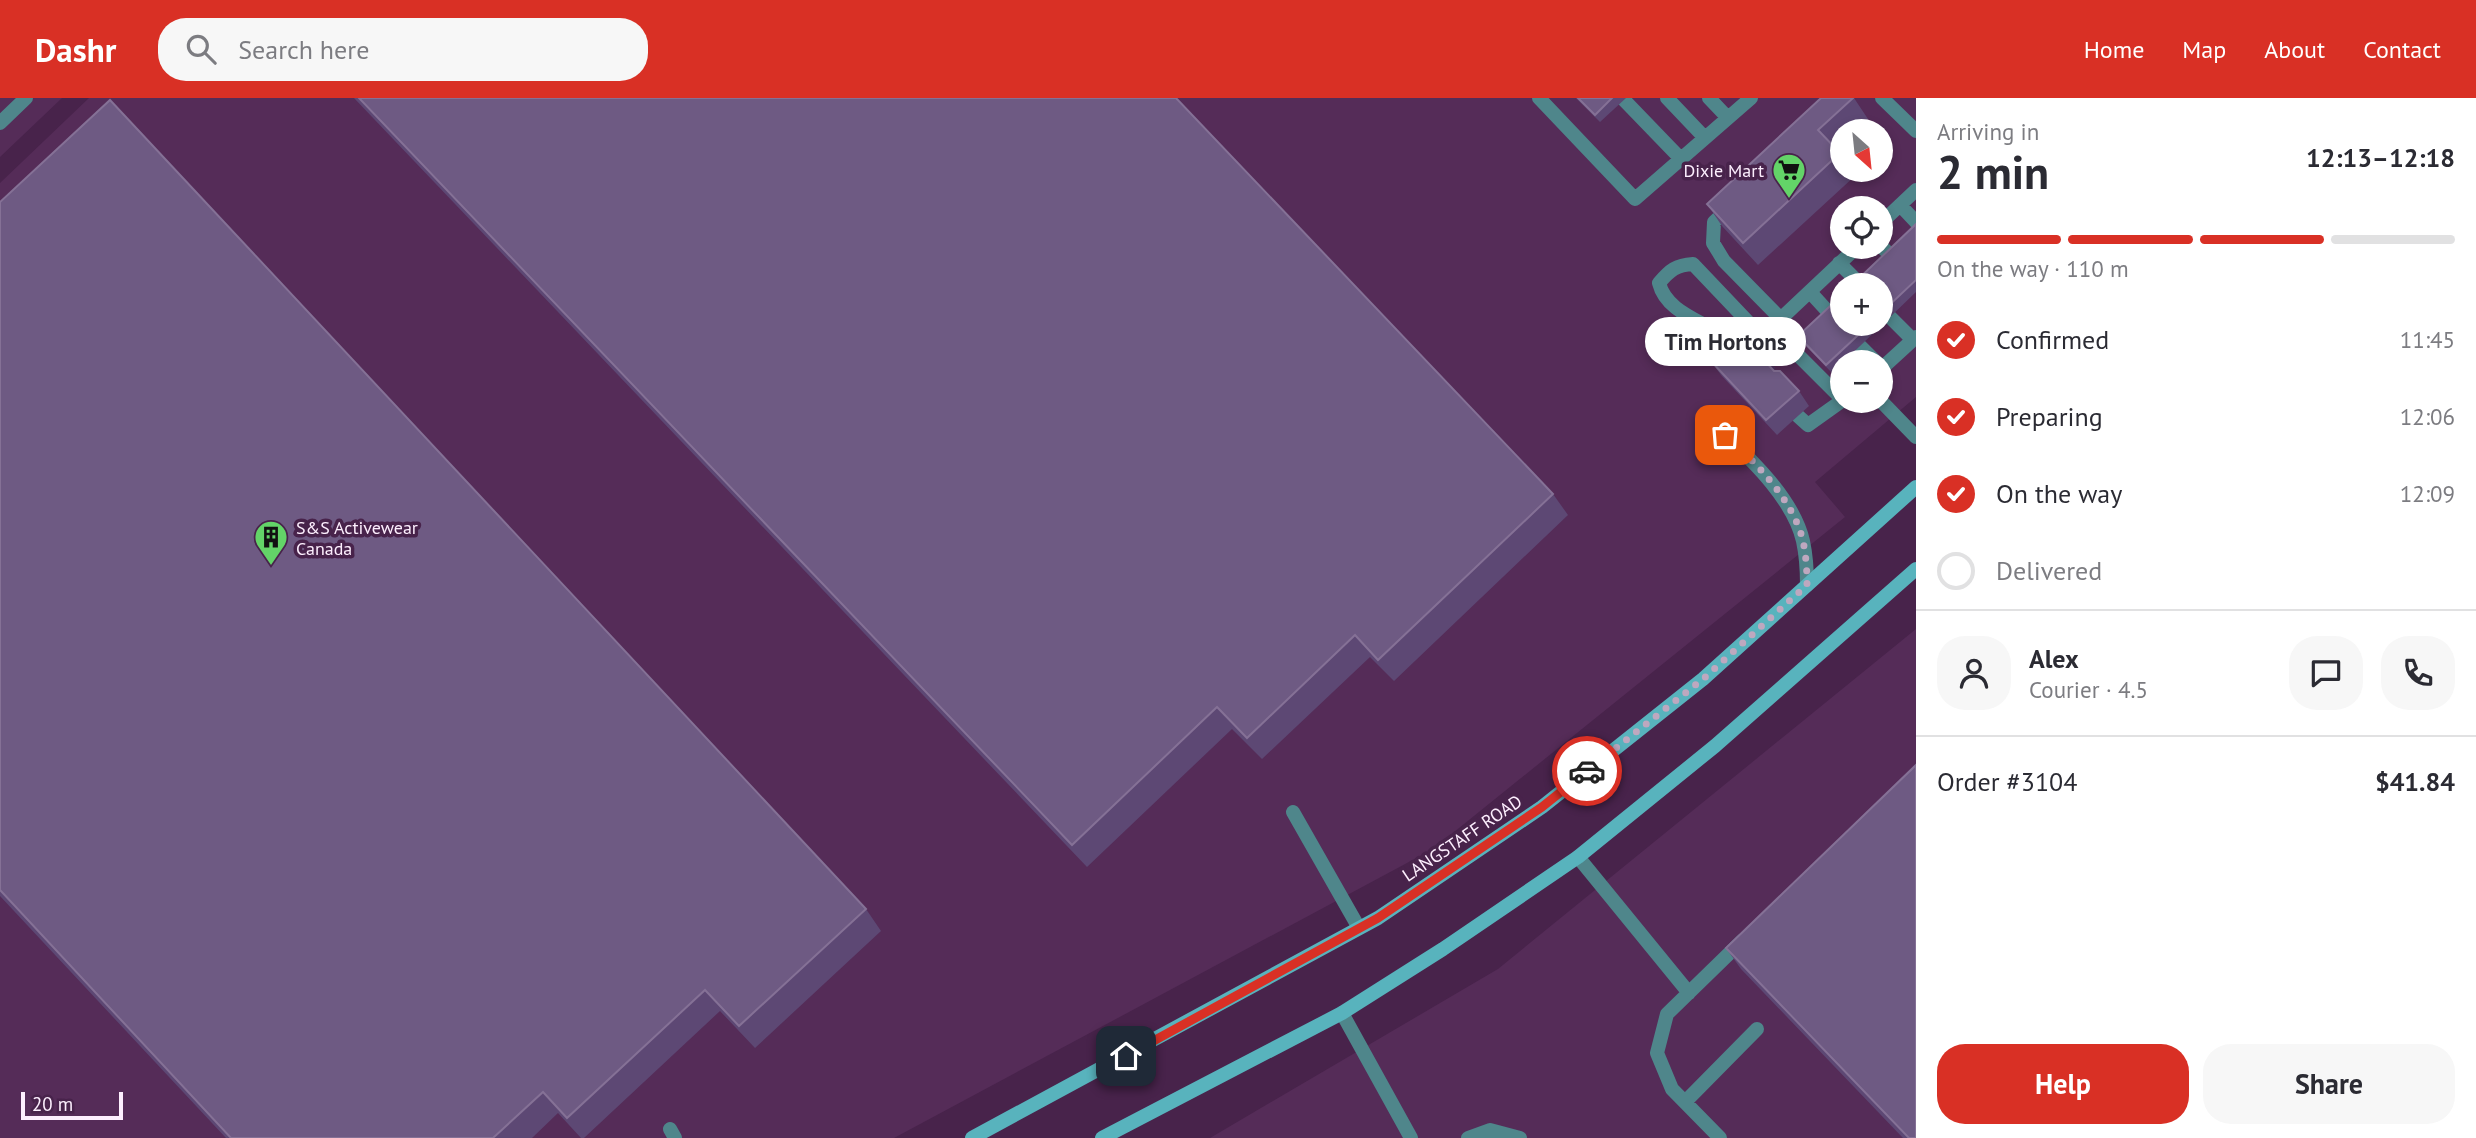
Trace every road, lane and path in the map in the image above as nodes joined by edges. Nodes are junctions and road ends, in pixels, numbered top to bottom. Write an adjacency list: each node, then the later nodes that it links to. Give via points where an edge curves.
1 (26, 98): 9 (street)
2 (1539, 98): 12 (street, via 1636,199)
3 (1667, 98): 11 (street)
4 (1709, 98): 8 (street)
5 (1750, 98): 8 (street)
6 (1882, 98): 10 (street)
7 (1624, 100): 12 (street)
8 (1728, 118): 11 (street)
9 (0, 123)
10 (1916, 131)
11 (1705, 138): 12 (street)
12 (1681, 159)
13 (1916, 190): 15 (street)
14 (1743, 196): 24 (street, via 1714,222 1713,243)
15 (1900, 205): 16 (street); 17 (street)
16 (1893, 212)
17 (1916, 222)
18 (1844, 259): 19 (street)
19 (1839, 263): 20 (street); 21 (street)
20 (1849, 273)
21 (1810, 292): 22 (street); 24 (street)
22 (1830, 314)
23 (1893, 320): 25 (street)
24 (1776, 324): 28 (street, via 1751,326 1693,264 1671,269 1659,282 1670,304 1724,337); 30 (street)
25 (1915, 338): 29 (street)
26 (1860, 346): 27 (street)
27 (1864, 350)
28 (1742, 355)
29 (1893, 359)
30 (1830, 385)
31 (1830, 409): 33 (street, via 1808,425)
32 (1893, 413): 35 (street)
33 (1798, 416)
34 (1725, 435): 38 (street, via 1785,501 1802,538)
35 (1916, 437)
36 (1916, 487): 38 (main road, LANGSTAFF ROAD)
37 (1916, 569): 40 (main road, via 1715,747)
38 (1807, 585): 42 (main road, LANGSTAFF ROAD, via 1703,679 1542,807)
39 (1293, 812): 42 (street)
40 (1578, 857): 43 (street); 44 (main road)
41 (1758, 925): 43 (street)
42 (1359, 928): 47 (main road, LANGSTAFF ROAD)
43 (1689, 993): 46 (street, via 1667,1014 1657,1053 1672,1089)
44 (1342, 1013): 48 (main road); 49 (street)
45 (1757, 1029): 46 (street)
46 (1685, 1102): 52 (street)
47 (972, 1138)
48 (1102, 1138)
49 (1411, 1138)
50 (1468, 1138): 51 (street, via 1490,1130)
51 (1520, 1138)
52 (1720, 1138)

